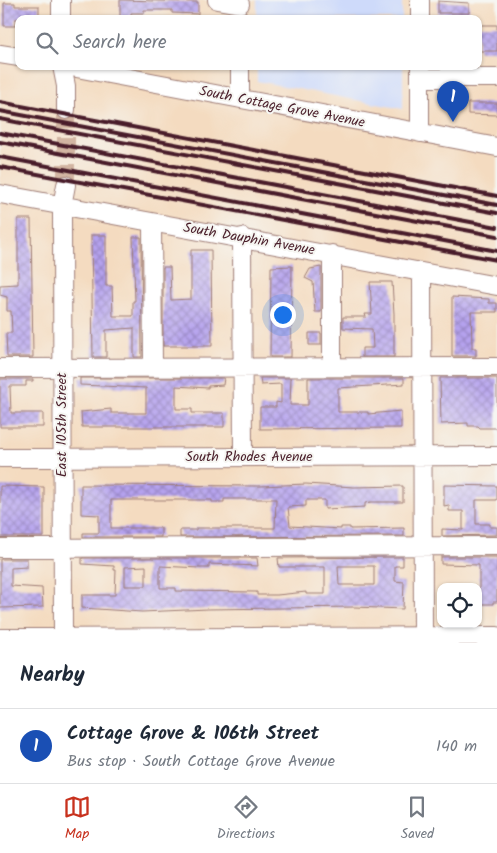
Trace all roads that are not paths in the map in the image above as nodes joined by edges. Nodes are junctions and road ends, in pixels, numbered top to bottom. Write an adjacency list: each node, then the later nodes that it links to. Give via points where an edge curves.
1 (61, 0): 5 (street)
2 (217, 0): 4 (street)
3 (420, 0): 6 (street)
4 (240, 8)
5 (61, 15)
6 (420, 15)
7 (0, 54): 8 (street)
8 (15, 56)
9 (63, 70): 15 (street, via 66,86)
10 (87, 70): 14 (street, South Cottage Grove Avenue)
11 (240, 70): 14 (street)
12 (420, 72): 13 (street); 16 (street)
13 (497, 78)
14 (240, 99): 16 (street, South Cottage Grove Avenue)
15 (61, 109)
16 (420, 133): 17 (street, South Cottage Grove Avenue)
17 (497, 147)
18 (61, 184): 20 (street, East 105th Street)
19 (0, 194): 20 (street, South Dauphin Avenue)
20 (62, 206): 21 (street, South Dauphin Avenue); 32 (street, East 105th Street)
21 (152, 222): 22 (street, South Dauphin Avenue); 27 (street)
22 (242, 237): 23 (street, South Dauphin Avenue); 28 (street)
23 (332, 254): 24 (street, South Dauphin Avenue); 29 (street)
24 (422, 272): 25 (street, South Dauphin Avenue); 30 (street)
25 (497, 286)
26 (497, 366): 30 (street)
27 (153, 367): 28 (street); 32 (street)
28 (242, 367): 29 (street); 34 (street)
29 (332, 367): 30 (street)
30 (422, 367): 35 (street)
31 (0, 368): 32 (street)
32 (62, 368): 37 (street, East 105th Street)
33 (497, 456): 35 (street, South Rhodes Avenue)
34 (242, 457): 35 (street, South Rhodes Avenue); 37 (street, South Rhodes Avenue)
35 (422, 457): 39 (street)
36 (0, 458): 37 (street, South Rhodes Avenue)
37 (62, 458): 41 (street, East 105th Street)
38 (497, 546): 39 (street)
39 (422, 547): 41 (street); 45 (street)
40 (0, 548): 41 (street)
41 (62, 548): 44 (street, East 105th Street)
42 (497, 636): 45 (street)
43 (0, 638): 44 (street)
44 (63, 640): 45 (street)
45 (423, 640)

